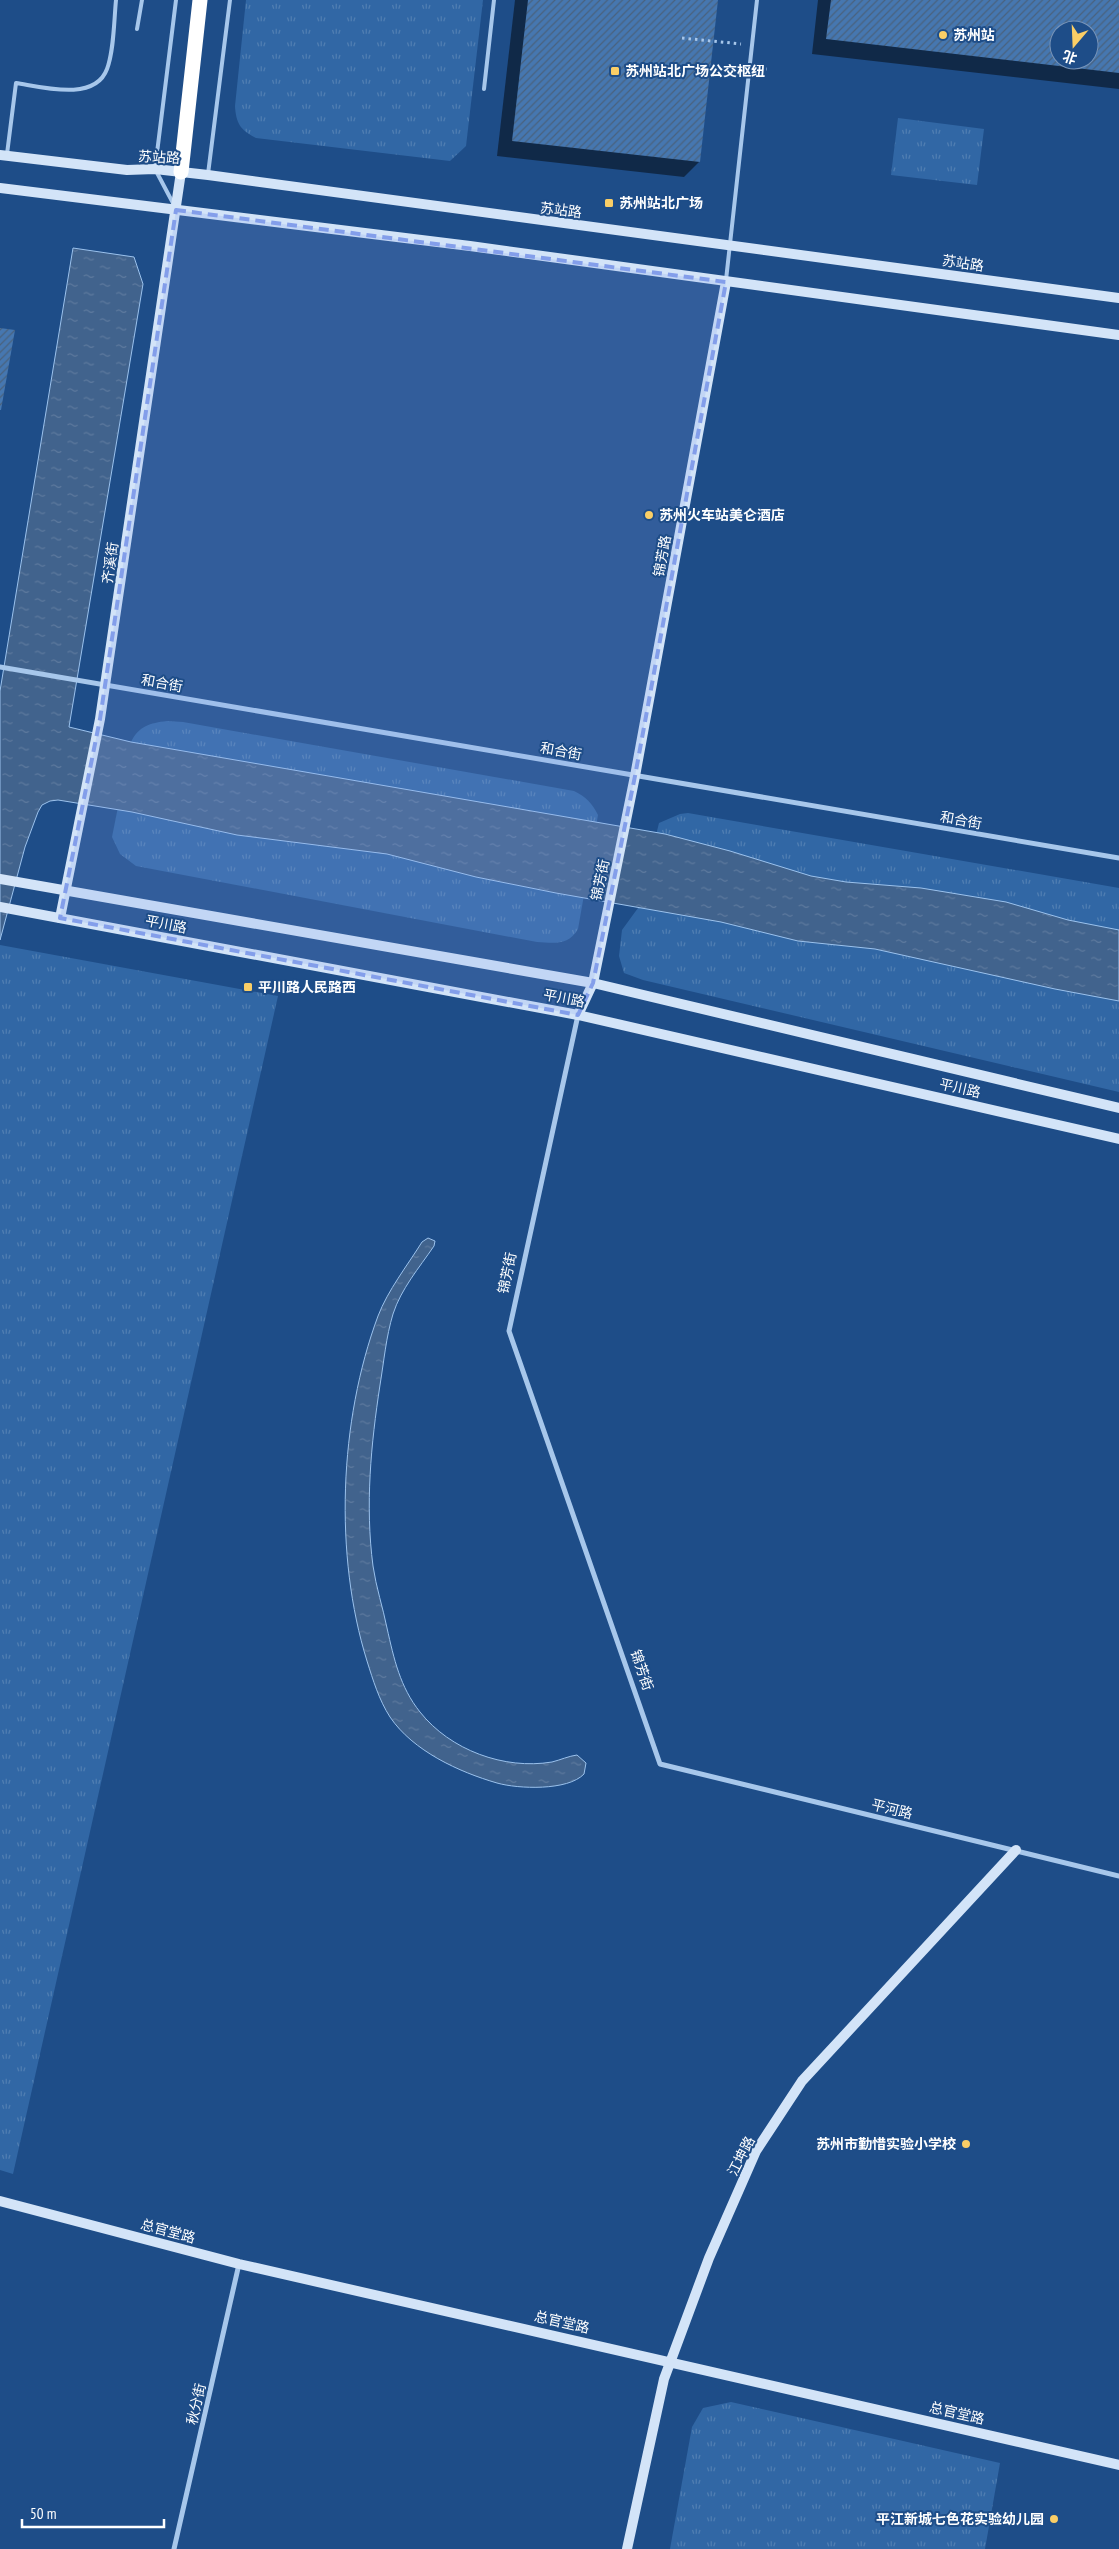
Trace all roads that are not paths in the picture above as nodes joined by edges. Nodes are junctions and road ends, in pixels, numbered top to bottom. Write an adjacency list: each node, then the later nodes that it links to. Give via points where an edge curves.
1 (116, 0): 10 (lane, via 108,68 101,80 90,87 76,89 16,83)
2 (142, 0): 8 (lane)
3 (176, 0): 11 (lane)
4 (200, 0): 12 (highway)
5 (230, 0): 13 (lane)
6 (494, 0): 9 (lane)
7 (757, 0): 16 (lane)
8 (137, 29)
9 (484, 89)
10 (3, 156): 11 (street, 苏站路, via 127,170)
11 (155, 169): 12 (street, 苏站路); 15 (lane)
12 (181, 172): 13 (street, 苏站路); 15 (street, 齐溪街)
13 (208, 175): 16 (street, 苏站路)
14 (0, 188): 15 (street)
15 (176, 210): 17 (street); 21 (street, 齐溪街)
16 (730, 245): 17 (lane); 18 (street, 苏站路)
17 (726, 282): 19 (street); 22 (street, 锦芳路)
18 (1119, 298)
19 (1119, 335)
20 (0, 667): 21 (street, 和合街)
21 (106, 685): 22 (street, 和合街); 25 (street, 齐溪街)
22 (635, 776): 23 (street, 和合街); 28 (street, 锦芳街)
23 (1119, 858)
24 (0, 878): 25 (street, 平川路)
25 (66, 890): 27 (street, 齐溪街); 28 (street, 平川路)
26 (0, 907): 27 (street, 平川路)
27 (60, 918): 29 (street, 平川路)
28 (593, 983): 29 (street, 锦芳街); 30 (street, 平川路)
29 (578, 1014): 31 (street, 平川路); 32 (street, 锦芳街, via 509,1331)
30 (1119, 1108)
31 (1119, 1139)
32 (660, 1764): 33 (street, 平河路)
33 (1016, 1850): 34 (street, 平河路); 37 (street, 江坤路, via 802,2082 756,2151 709,2258)
34 (1119, 1876)
35 (0, 2201): 36 (street, 总官堂路)
36 (240, 2264): 37 (street, 总官堂路); 39 (street, 秋分街)
37 (671, 2361): 38 (street, 总官堂路); 40 (street, 江坤路, via 664,2379)
38 (1119, 2465)
39 (174, 2549)
40 (627, 2549)

